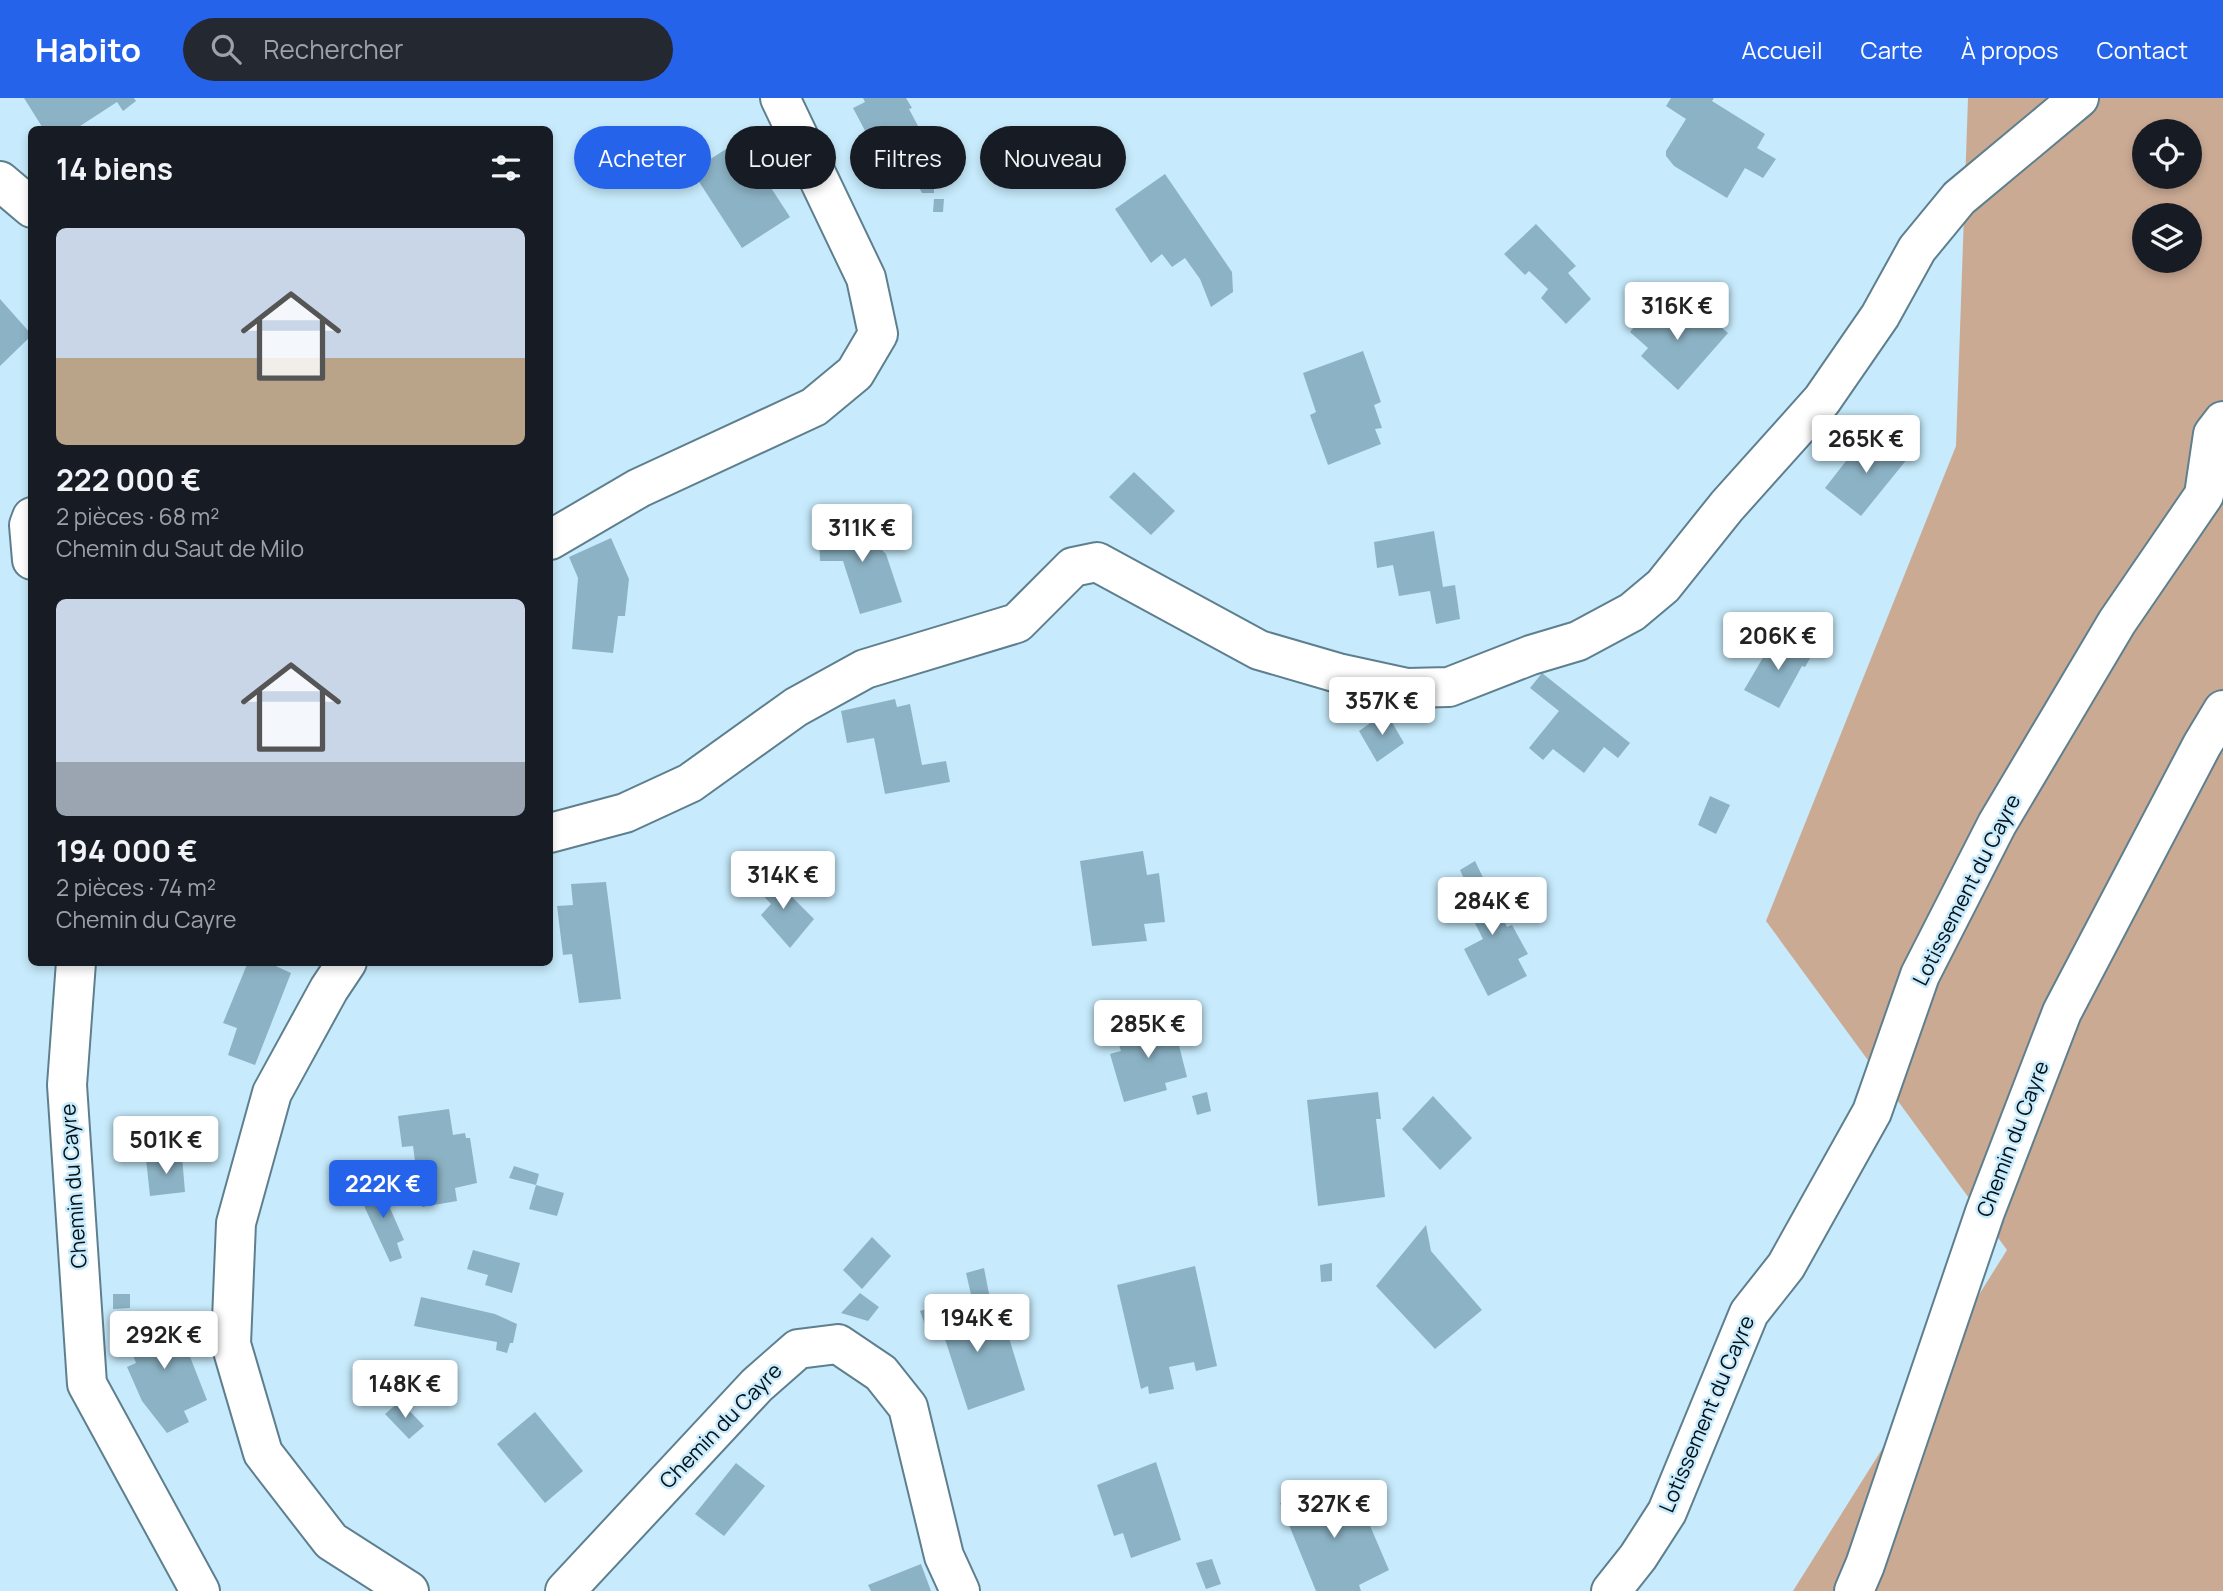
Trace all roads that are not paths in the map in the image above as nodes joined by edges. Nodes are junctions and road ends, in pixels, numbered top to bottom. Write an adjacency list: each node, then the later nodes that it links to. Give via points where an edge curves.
1 (780, 98): 6 (street, via 866,278 878,334 855,373 814,407 639,488)
2 (2079, 98): 8 (street, via 1959,198 1917,249 1880,316 1822,400 1662,586 1632,612 1578,641 1449,687 1407,688 1259,650 1097,562 1073,567 1017,623 865,669 796,707 691,783 625,813)
3 (0, 181): 4 (street)
4 (28, 205)
5 (2223, 421): 15 (street, Lotissement du Cayre, via 2213,434 2204,495 2117,622 1997,824 1920,975 1872,1112 1786,1266 1749,1313 1667,1512)
6 (553, 538)
7 (2223, 710): 16 (street, Chemin du Cayre, via 2062,1012 1984,1212)
8 (553, 833)
9 (76, 966): 11 (street, Chemin du Cayre, via 67,1085 87,1384)
10 (343, 966): 12 (street, via 272,1093 236,1223 231,1344 263,1453 331,1541)
11 (200, 1591)
12 (409, 1591)
13 (565, 1591): 14 (street, Chemin du Cayre, via 757,1385 798,1349 838,1344 881,1373 908,1407 944,1556)
14 (960, 1591)
15 (1611, 1591)
16 (1854, 1591)

